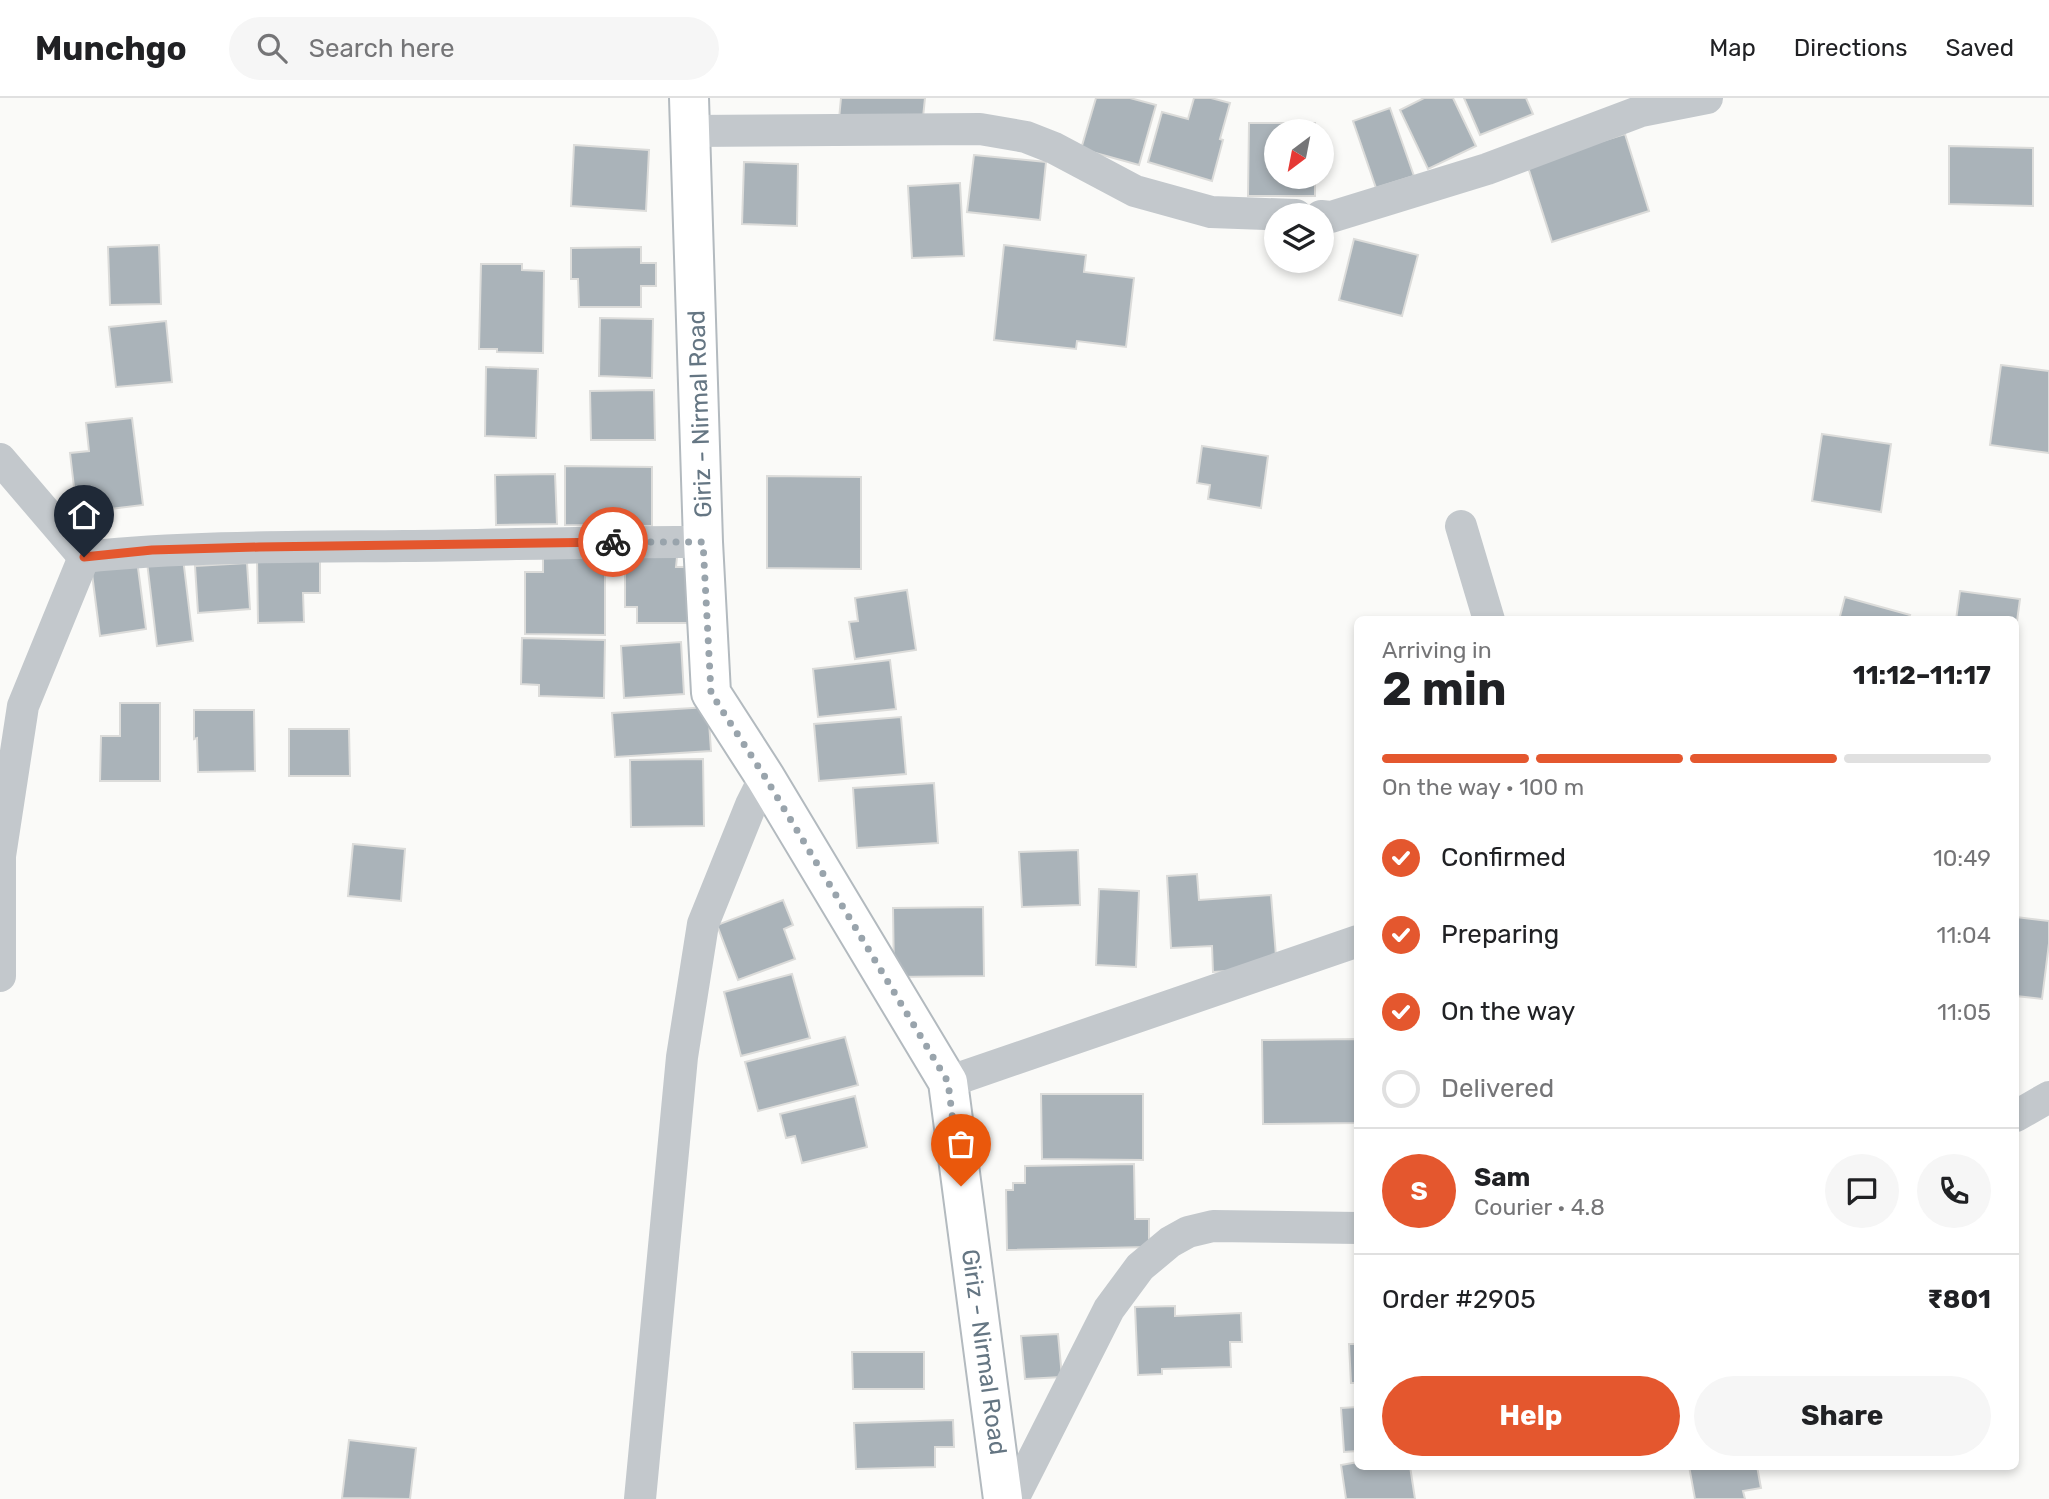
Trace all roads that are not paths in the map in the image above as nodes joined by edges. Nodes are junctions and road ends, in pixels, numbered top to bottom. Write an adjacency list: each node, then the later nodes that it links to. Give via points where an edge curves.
1 (1707, 98): 4 (street, via 1641,111 1487,169)
2 (691, 115): 3 (street, via 981,129 1026,137 1135,191 1211,212); 7 (main road, Giriz - Nirmal Road)
3 (1264, 214)
4 (1334, 216)
5 (0, 459): 8 (street)
6 (1461, 526): 9 (street)
7 (703, 542): 8 (street, via 259,547); 10 (main road, Giriz - Nirmal Road, via 711,693)
8 (84, 557): 12 (street, via 23,706 1,856)
9 (1488, 616)
10 (765, 777): 13 (main road, Giriz - Nirmal Road); 17 (street, via 703,924 682,1057)
11 (1354, 942): 13 (street)
12 (0, 976)
13 (948, 1082): 18 (main road, Giriz - Nirmal Road)
14 (2049, 1097): 15 (street)
15 (2019, 1114)
16 (1354, 1228): 19 (street, via 1213,1226 1170,1242 1140,1267 1109,1310)
17 (640, 1499)
18 (1003, 1499)
19 (1013, 1499)

